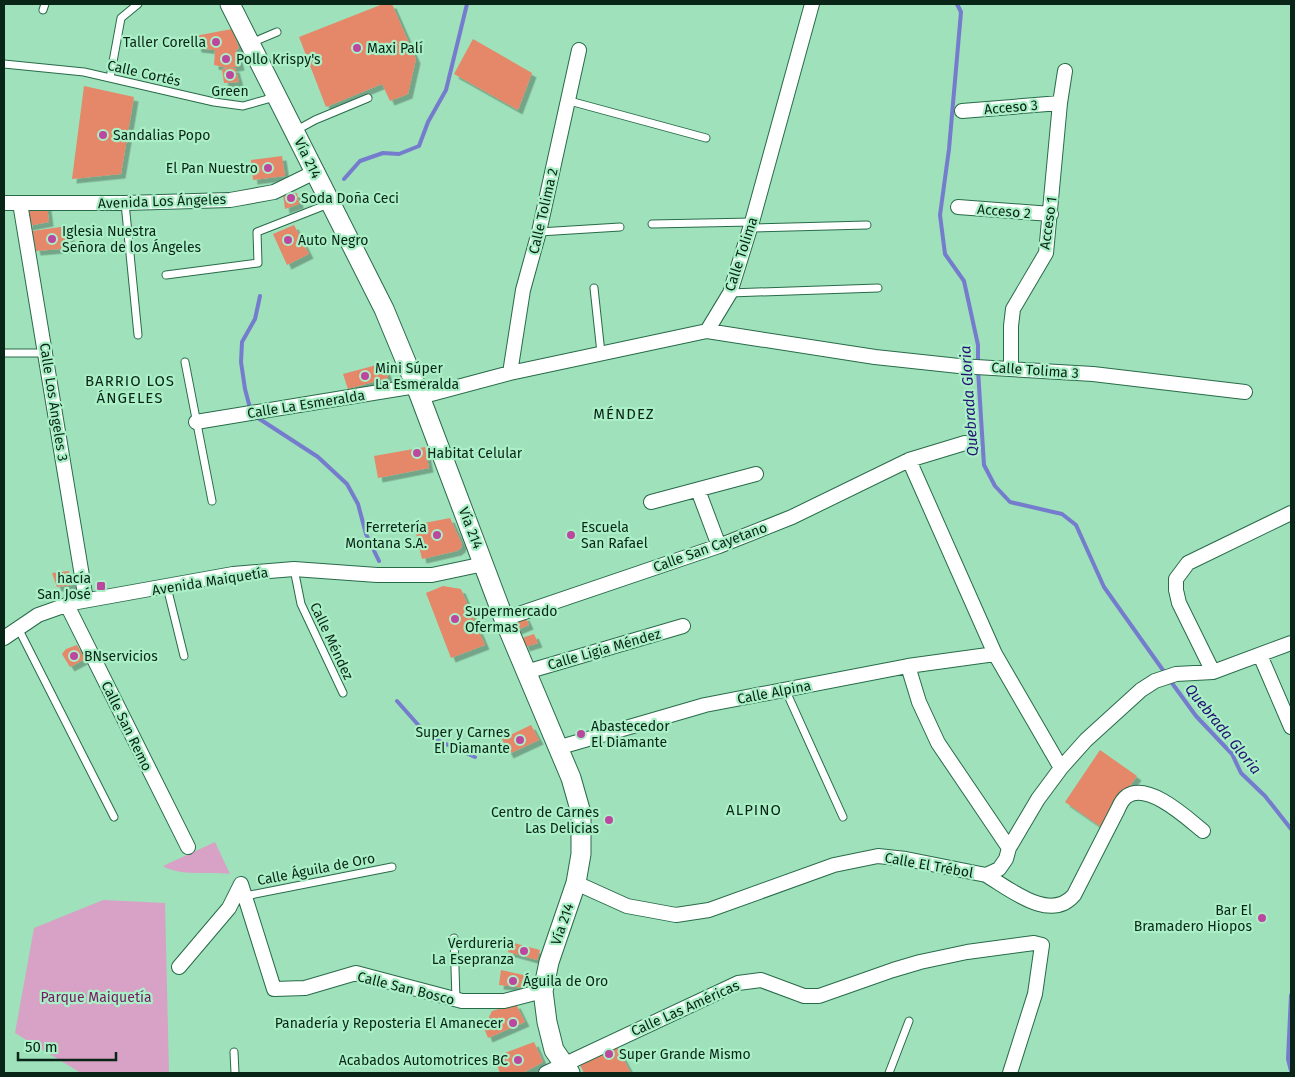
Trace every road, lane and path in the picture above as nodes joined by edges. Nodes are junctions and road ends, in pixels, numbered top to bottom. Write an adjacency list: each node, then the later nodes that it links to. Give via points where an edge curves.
1 (138, 4): 9 (lane, via 121,18)
2 (230, 4): 5 (main road, Vía 214)
3 (812, 4): 25 (street, Calle Tolima)
4 (277, 32): 5 (lane)
5 (251, 43): 10 (main road, Vía 214)
6 (579, 50): 12 (street, Calle Tolima 2)
7 (4, 64): 9 (lane, Calle Cortés, via 57,68)
8 (1066, 71): 13 (street, Acceso 1)
9 (110, 78): 10 (lane, Calle Cortés, via 243,106)
10 (277, 96): 15 (main road, Vía 214)
11 (368, 98): 15 (lane)
12 (566, 100): 16 (lane); 28 (street, Calle Tolima 2)
13 (1060, 103): 14 (street, Acceso 3); 23 (street, Acceso 1)
14 (962, 111)
15 (295, 131): 17 (main road, Vía 214)
16 (706, 138)
17 (315, 172): 20 (street, Avenida Los Ángeles, via 274,192 230,200); 21 (main road, Vía 214)
18 (4, 203): 19 (street, Avenida Los Ángeles)
19 (20, 203): 20 (street, Avenida Los Ángeles); 36 (street, Calle Los Ángeles 3)
20 (125, 203): 34 (lane)
21 (331, 203): 29 (lane, via 257,232 258,263); 41 (main road, Vía 214, via 384,309)
22 (958, 207): 23 (street, Acceso 2)
23 (1051, 214): 39 (street, Acceso 1, via 1046,253 1013,309)
24 (652, 224): 25 (lane)
25 (751, 225): 27 (lane); 32 (street, Calle Tolima)
26 (620, 226): 28 (lane)
27 (867, 226)
28 (539, 232): 40 (street, Calle Tolima 2, via 524,290)
29 (166, 275)
30 (594, 288): 37 (lane)
31 (878, 288): 32 (lane)
32 (730, 293): 33 (street, Calle Tolima)
33 (707, 331): 37 (street); 39 (street, Calle Tolima 3, via 807,348 959,366)
34 (138, 335)
35 (4, 352): 36 (lane)
36 (46, 353): 55 (street, Calle Los Ángeles 3)
37 (601, 353): 40 (street)
38 (185, 362): 43 (lane)
39 (1011, 368): 42 (street, Calle Tolima 3)
40 (510, 373): 41 (street)
41 (418, 391): 43 (street, Calle La Esmeralda); 52 (main road, Vía 214)
42 (1246, 392)
43 (196, 422): 48 (lane)
44 (965, 443): 45 (street, Calle San Cayetano)
45 (909, 460): 51 (street, Calle San Cayetano, via 792,517); 62 (street)
46 (756, 474): 47 (street)
47 (698, 490): 49 (street); 51 (street)
48 (212, 501)
49 (651, 502)
50 (1291, 513): 67 (street, via 1188,563 1176,578 1179,603)
51 (719, 546): 57 (street, Calle San Cayetano)
52 (484, 564): 53 (street, Avenida Maiquetía, via 432,575); 57 (main road, Vía 214)
53 (294, 569): 54 (street, Avenida Maiquetía, via 233,574); 69 (lane, Calle Méndez, via 301,604)
54 (167, 587): 55 (street, Avenida Maiquetía); 64 (lane)
55 (86, 600): 56 (street, Avenida Maiquetía)
56 (67, 605): 59 (street, Avenida Maiquetía); 76 (street, Calle San Remo)
57 (504, 619): 66 (main road, Vía 214)
58 (683, 626): 66 (street, Calle Ligia Méndez)
59 (18, 628): 60 (street, Avenida Maiquetía); 73 (lane)
60 (4, 638)
61 (1291, 643): 63 (street, Calle El Trébol)
62 (994, 654): 65 (street, Calle Alpina); 72 (street)
63 (1260, 655): 67 (street, Calle El Trébol); 70 (street)
64 (184, 656)
65 (908, 666): 68 (street, Calle Alpina); 77 (street, via 919,702 938,743)
66 (526, 672): 71 (main road, Vía 214)
67 (1213, 672): 72 (street, Calle El Trébol, via 1176,674 1141,690 1086,740)
68 (785, 689): 71 (street, Calle Alpina, via 705,705); 74 (lane)
69 (343, 693)
70 (1291, 727)
71 (557, 748): 80 (main road, Vía 214, via 582,813 581,854)
72 (1062, 768): 77 (street, Calle El Trébol, via 1038,799)
73 (114, 817)
74 (843, 817)
75 (1203, 831): 79 (street, via 1160,799 1131,794 1118,808 1068,902 1052,907 1041,906)
76 (188, 847)
77 (1009, 848): 79 (street, Calle El Trébol, via 999,869)
78 (392, 867): 81 (lane, Calle Águila de Oro)
79 (986, 875): 80 (street, Calle El Trébol, via 906,858 878,856 834,865 709,910 676,915 627,906)
80 (576, 883): 84 (main road, Vía 214, via 549,962)
81 (245, 896): 83 (street, via 241,884 229,908); 85 (street, Calle San Bosco, via 274,990 305,988 356,973)
82 (454, 938): 85 (lane)
83 (180, 967)
84 (543, 991): 85 (street, Calle San Bosco, via 504,1001); 88 (main road, Vía 214, via 546,1022 554,1050)
85 (456, 999)
86 (909, 1022): 91 (lane)
87 (234, 1052): 89 (lane)
88 (567, 1069): 90 (street, Calle Las Américas); 92 (street, Calle Las Américas, via 738,983 761,980 804,996 819,996 920,962 1025,943 1042,945 1035,994)
89 (235, 1073)
90 (546, 1073)
91 (889, 1073)
92 (1010, 1073)

